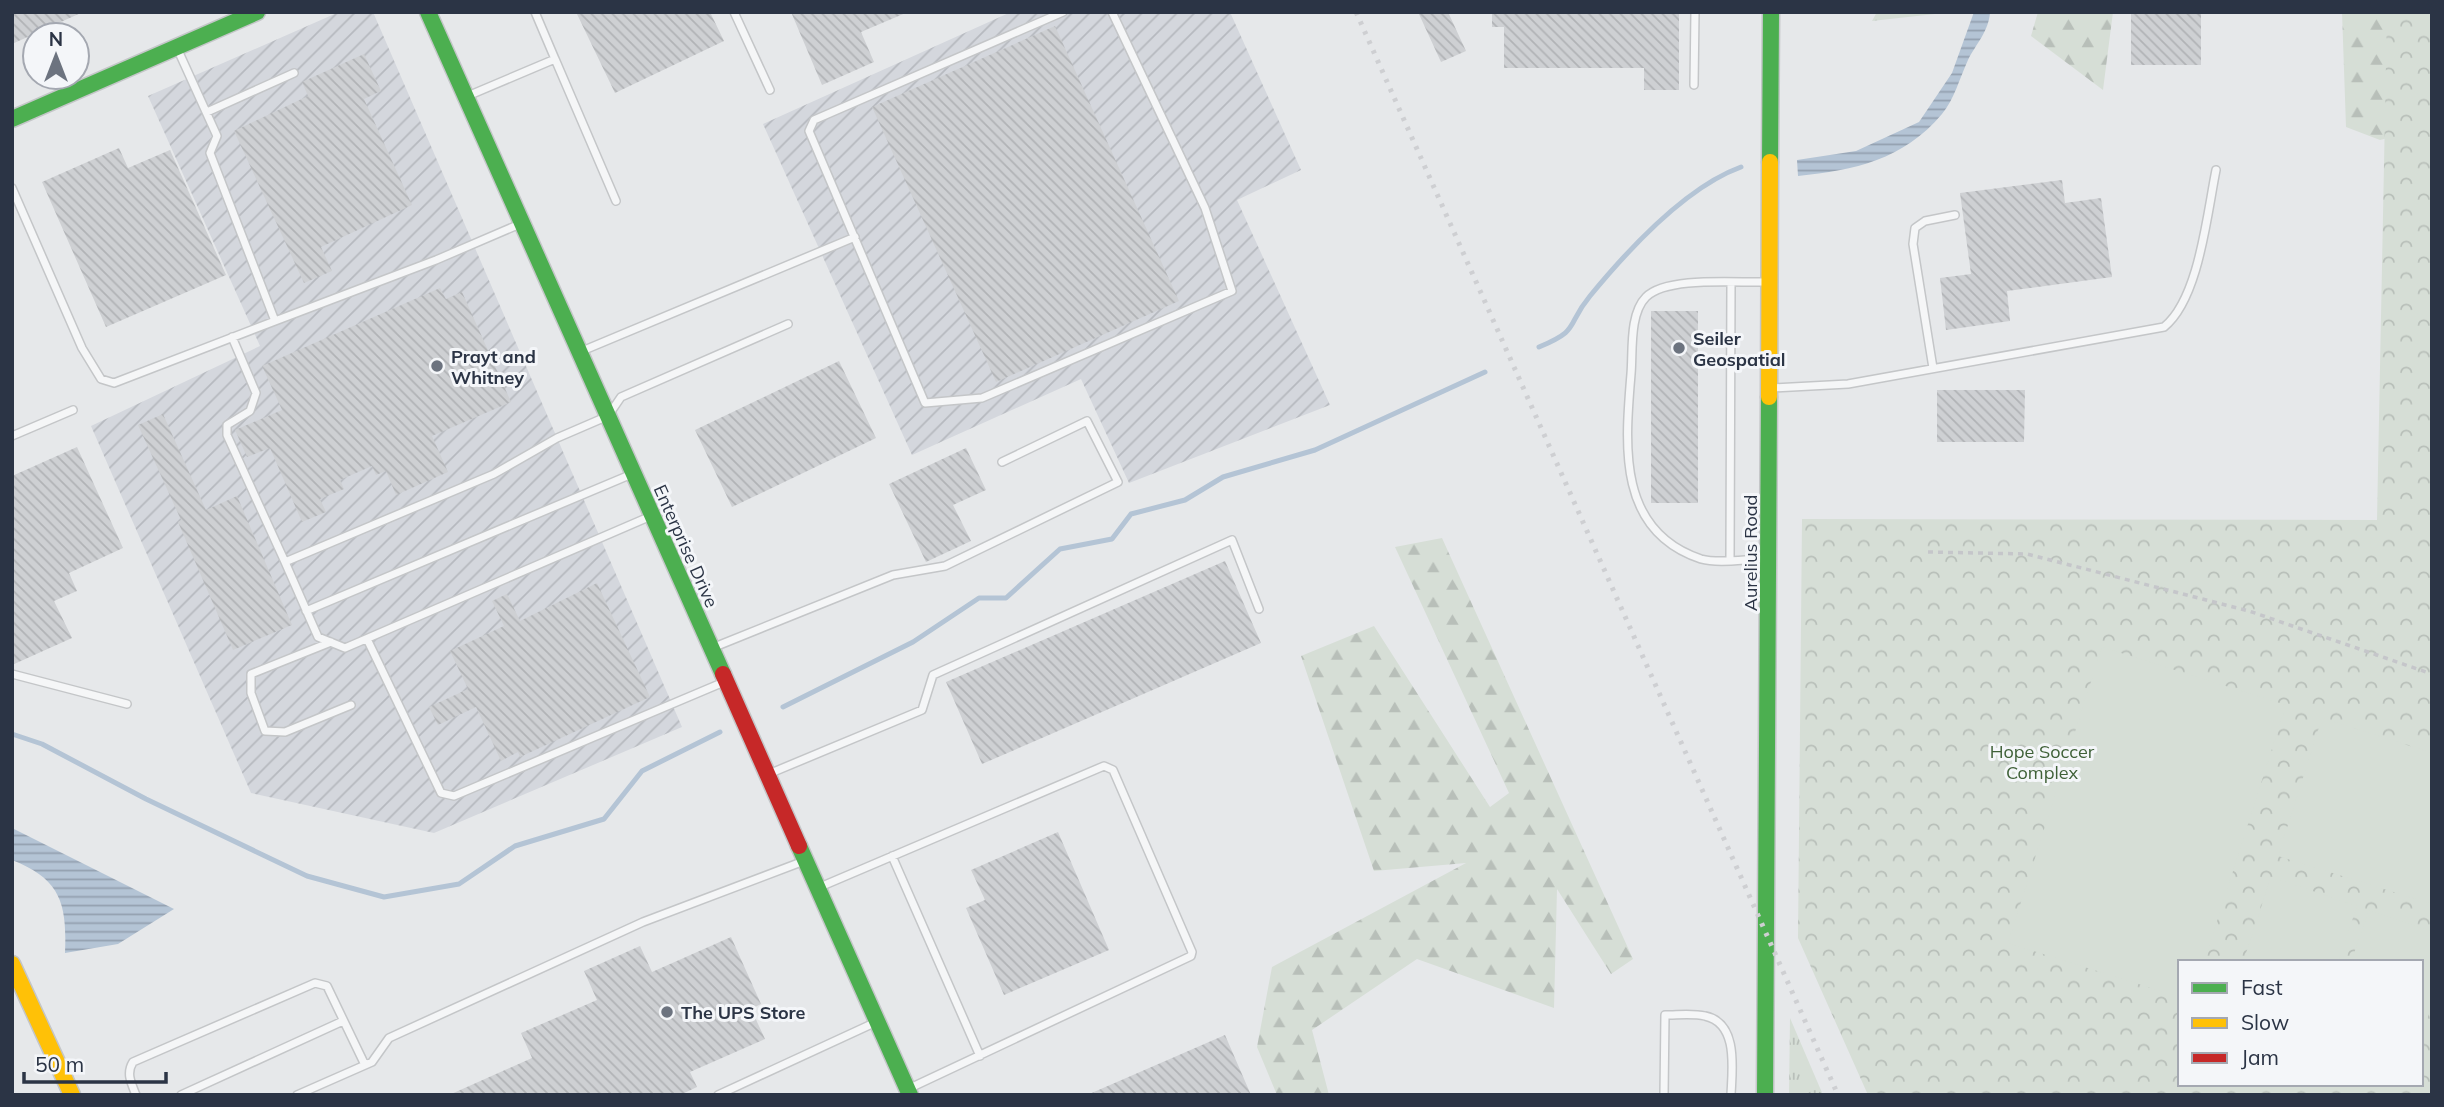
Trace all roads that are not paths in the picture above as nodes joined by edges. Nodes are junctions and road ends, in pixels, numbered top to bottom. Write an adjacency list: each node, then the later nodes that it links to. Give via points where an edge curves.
1 (257, 12): 9 (street)
2 (428, 12): 15 (street, Enterprise Drive)
3 (535, 12): 11 (lane)
4 (734, 12): 14 (lane)
5 (1063, 12): 23 (lane, via 814,120 809,131)
6 (1112, 12): 23 (lane, via 1205,208 1232,291 982,397 925,403)
7 (1695, 12): 13 (lane)
8 (1771, 12): 24 (street, Aurelius Road)
9 (226, 18): 10 (street)
10 (177, 47): 16 (lane); 17 (street)
11 (555, 59): 15 (lane); 20 (lane)
12 (294, 73): 16 (lane)
13 (1694, 85)
14 (770, 90)
15 (466, 97): 22 (street, Enterprise Drive)
16 (206, 112): 26 (lane, via 217,136 210,153)
17 (12, 119)
18 (2216, 170): 30 (lane, via 2189,296 2164,327)
19 (12, 188): 28 (lane, via 82,348 101,379 114,383)
20 (616, 201)
21 (1955, 215): 30 (lane, via 1925,221 1915,228 1913,244)
22 (521, 223): 26 (lane); 29 (street, Enterprise Drive)
23 (855, 237): 29 (lane)
24 (1772, 282): 25 (lane); 31 (street, Aurelius Road)
25 (1731, 283): 38 (lane); 38 (lane, via 1671,284 1646,297 1636,316 1626,437 1635,500 1666,542 1704,560)
26 (275, 321): 28 (lane)
27 (788, 324): 33 (lane, via 621,397)
28 (232, 337): 40 (lane, via 256,393 250,411 227,425 227,435)
29 (581, 351): 33 (street, Enterprise Drive)
30 (1933, 368): 31 (lane, via 1847,384)
31 (1770, 388): 39 (street, Aurelius Road)
32 (73, 410): 34 (lane)
33 (608, 416): 36 (street, Enterprise Drive); 40 (lane, via 556,438 494,474)
34 (12, 436)
35 (1002, 462): 45 (lane, via 1087,421 1118,482 945,566 893,575)
36 (633, 474): 37 (street, Enterprise Drive); 42 (lane)
37 (651, 516): 43 (lane); 45 (street, Enterprise Drive)
38 (1730, 559): 39 (lane)
39 (1769, 559): 67 (street, Aurelius Road)
40 (285, 562): 42 (lane)
41 (1259, 609): 50 (lane, via 1232,540 933,675 922,709)
42 (306, 611): 44 (lane, via 318,636)
43 (368, 641): 44 (lane, via 345,648); 47 (lane, via 441,793 454,796)
44 (331, 642): 49 (lane, via 251,674 251,693 265,731 285,732)
45 (712, 648): 47 (street, Enterprise Drive)
46 (12, 674): 48 (lane)
47 (726, 681): 50 (street, Enterprise Drive)
48 (127, 704)
49 (351, 705)
50 (767, 775): 52 (street, Enterprise Drive)
51 (892, 856): 53 (lane); 57 (lane); 57 (lane, via 1104,766 1113,770 1191,956)
52 (805, 861): 53 (street, Enterprise Drive); 58 (lane, via 643,922 389,1038)
53 (819, 888): 56 (street, Enterprise Drive)
54 (12, 964): 60 (street)
55 (343, 1021): 58 (lane); 61 (lane, via 327,986 315,983 133,1062 129,1069); 62 (lane)
56 (877, 1021): 59 (street, Enterprise Drive); 64 (lane)
57 (979, 1056): 59 (lane)
58 (365, 1065): 63 (lane)
59 (909, 1092)
60 (72, 1095)
61 (136, 1095)
62 (181, 1095)
63 (297, 1095)
64 (718, 1095)
65 (1664, 1095): 66 (lane, via 1665,1015 1708,1016 1724,1030 1732,1048)
66 (1731, 1095)
67 (1765, 1095)

